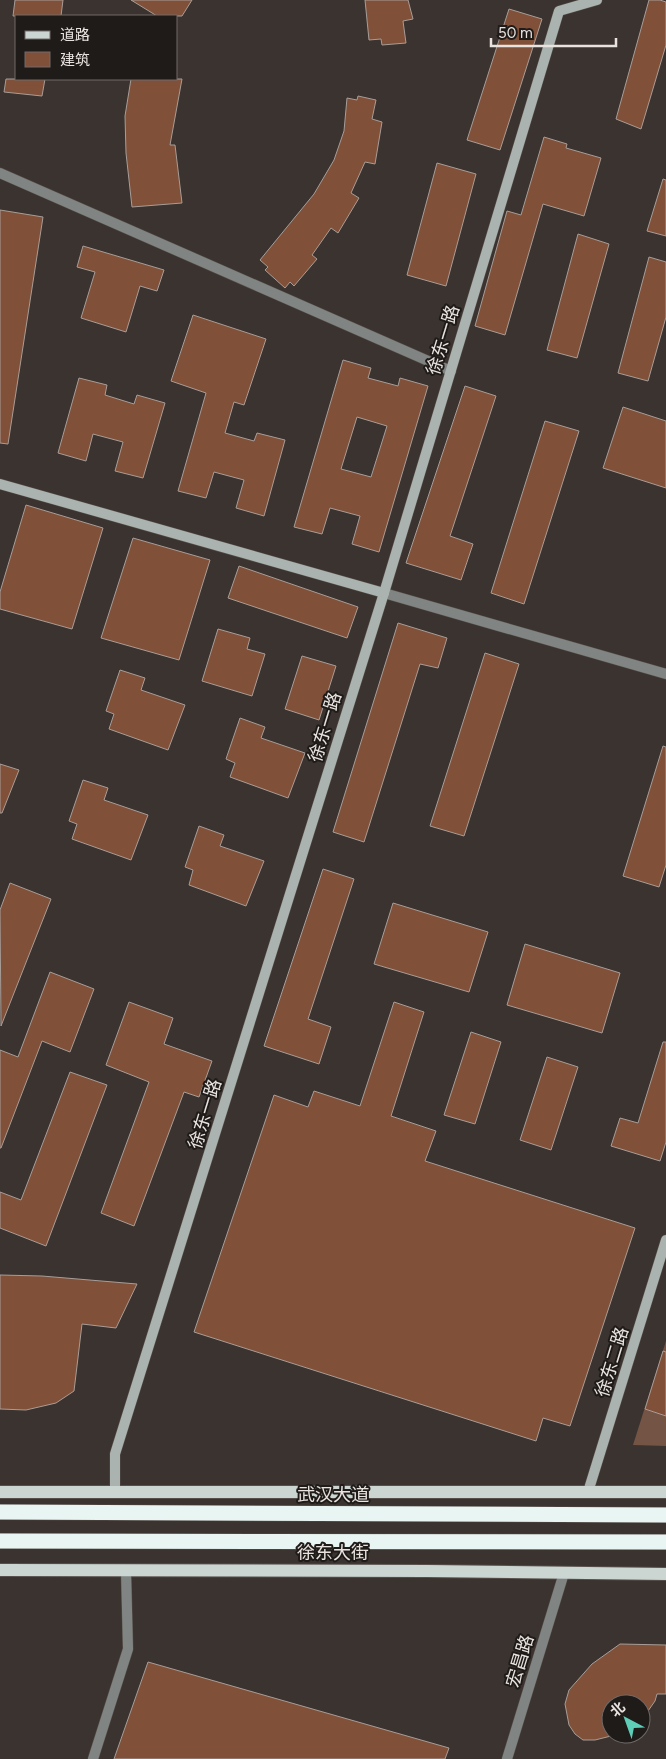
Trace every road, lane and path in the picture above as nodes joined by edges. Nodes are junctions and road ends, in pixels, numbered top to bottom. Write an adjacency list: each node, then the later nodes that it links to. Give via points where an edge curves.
1 (597, 0): 3 (street, 徐东一路, via 559,11)
2 (0, 173): 3 (street)
3 (451, 371): 5 (street, 徐东一路)
4 (0, 484): 5 (street)
5 (384, 593): 6 (street); 8 (street, 徐东一路, via 116,1454)
6 (666, 674)
7 (666, 1240): 10 (street, 徐东二路)
8 (115, 1491): 9 (main road); 10 (main road)
9 (0, 1492)
10 (588, 1492): 11 (main road)
11 (666, 1492)
12 (0, 1512): 13 (highway, 武汉大道)
13 (666, 1515)
14 (0, 1541): 15 (highway)
15 (666, 1542)
16 (0, 1570): 17 (main road, 徐东大街)
17 (126, 1571): 18 (main road, 徐东大街); 20 (street, via 128,1649)
18 (564, 1573): 19 (main road, 徐东大街); 21 (street, 宏昌路)
19 (666, 1574)
20 (93, 1759)
21 (506, 1759)

